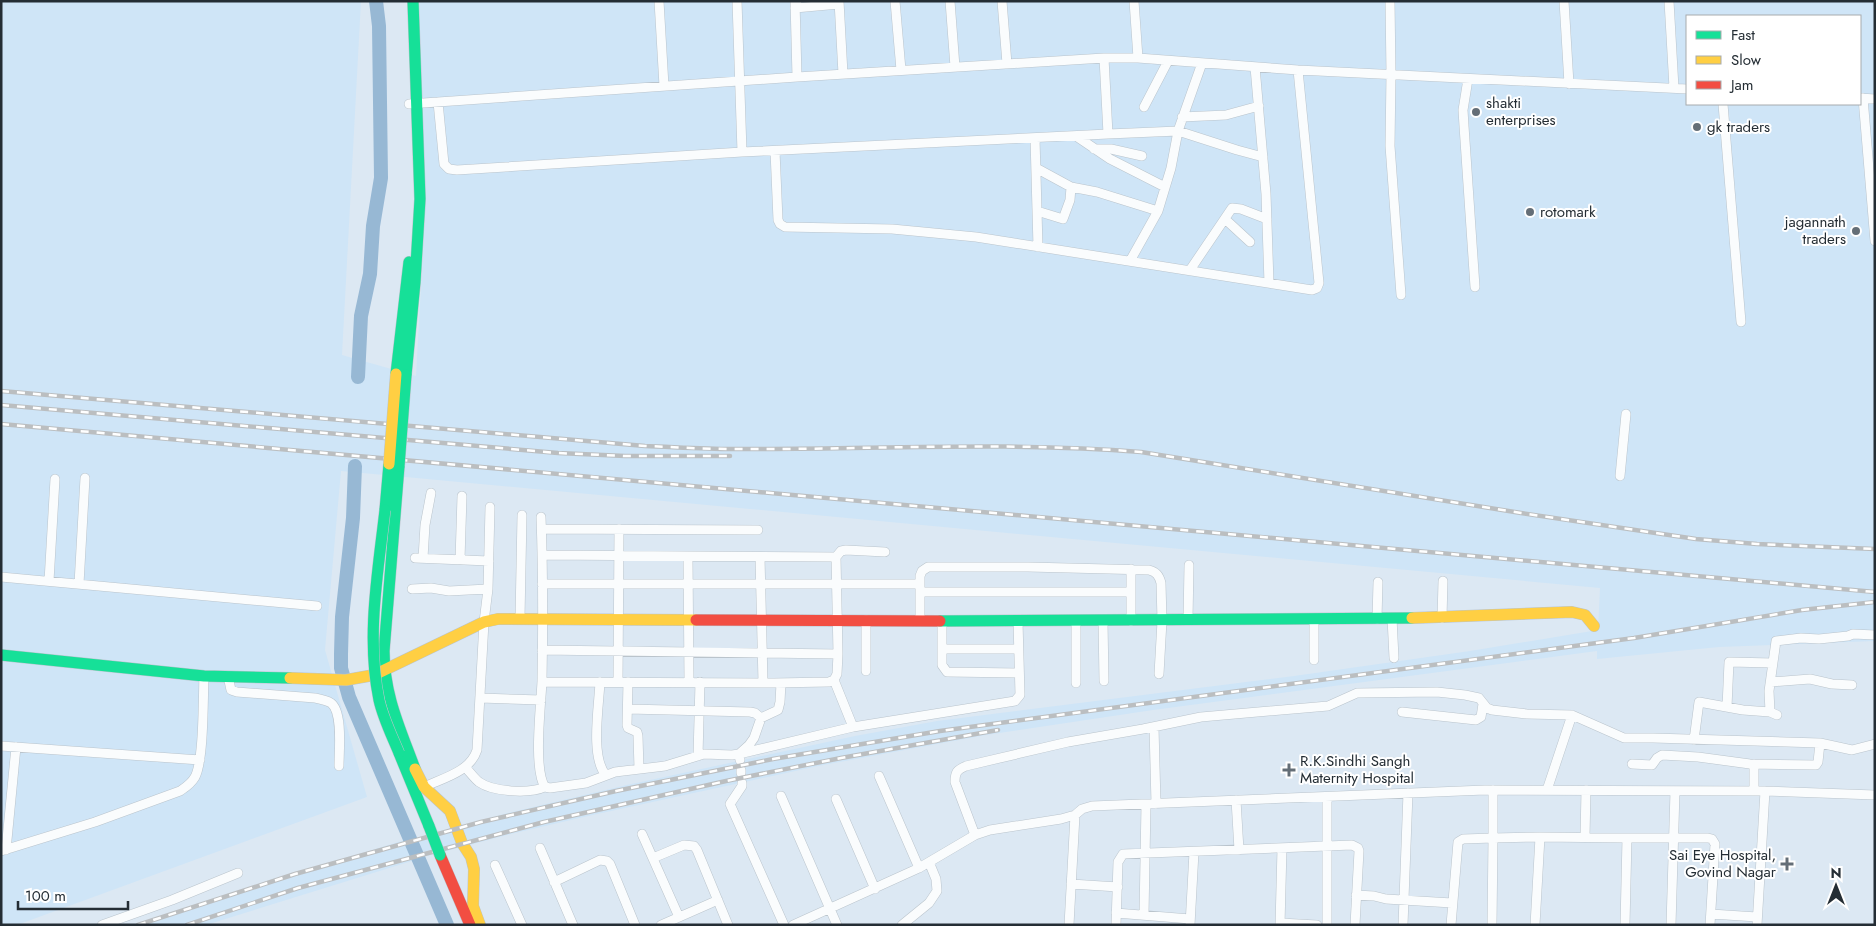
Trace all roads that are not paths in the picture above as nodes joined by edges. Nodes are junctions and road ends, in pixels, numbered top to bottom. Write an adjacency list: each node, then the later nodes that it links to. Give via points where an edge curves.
1 (404, 1): 35 (street)
2 (413, 1): 35 (street)
3 (659, 1): 29 (street)
4 (736, 1): 27 (street)
5 (895, 1): 21 (street)
6 (950, 1): 20 (street)
7 (1002, 1): 18 (street)
8 (1134, 1): 15 (street)
9 (1390, 1): 24 (street)
10 (1564, 1): 28 (street)
11 (1668, 1): 30 (street)
12 (796, 3): 13 (street); 25 (street)
13 (839, 3): 23 (street)
14 (1104, 58): 15 (street); 18 (street); 41 (street)
15 (1138, 58): 16 (street)
16 (1168, 61): 17 (street); 38 (street)
17 (1202, 63): 19 (street); 39 (street)
18 (1007, 64): 20 (street)
19 (1255, 66): 22 (street); 37 (street)
20 (955, 67): 21 (street)
21 (901, 70): 23 (street)
22 (1298, 70): 24 (street); 61 (street, via 1320,283 1312,290)
23 (843, 74): 25 (street)
24 (1392, 74): 26 (street); 63 (street, via 1390,146)
25 (797, 77): 27 (street)
26 (1468, 78): 28 (street); 62 (street, via 1463,110)
27 (740, 81): 29 (street); 46 (street)
28 (1569, 84): 30 (street)
29 (664, 86): 34 (street)
30 (1674, 88): 31 (street)
31 (1686, 89)
32 (1861, 98): 33 (street); 56 (street)
33 (1875, 99)
34 (438, 102): 35 (street); 46 (street, via 442,156 449,169)
35 (413, 103): 66 (street, bridge, via 411,227)
36 (1723, 105): 64 (street)
37 (1259, 106): 39 (street, via 1226,115); 48 (street)
38 (1144, 107)
39 (1182, 117): 40 (street)
40 (1178, 131): 41 (street); 48 (street); 51 (street)
41 (1108, 134): 42 (street)
42 (1076, 136): 43 (street); 44 (street)
43 (1035, 138): 45 (street); 49 (street)
44 (1094, 149): 47 (street); 51 (street)
45 (775, 151): 46 (street); 58 (street, via 778,220 786,227 930,232)
46 (742, 152)
47 (1142, 156)
48 (1263, 157): 55 (street)
49 (1036, 168): 50 (street); 52 (street)
50 (1071, 187): 52 (street, via 1063,220); 53 (street)
51 (1165, 187): 53 (street)
52 (1037, 211): 58 (street)
53 (1158, 211): 59 (street)
54 (1225, 218): 55 (street, via 1236,207); 57 (street); 60 (street)
55 (1267, 220): 61 (street)
56 (1875, 241)
57 (1250, 242)
58 (1038, 246): 59 (street)
59 (1130, 261): 60 (street)
60 (1190, 270): 61 (street)
61 (1269, 283)
62 (1475, 287)
63 (1401, 295)
64 (1741, 322)
65 (1626, 414): 67 (street)
66 (394, 465): 136 (street); 234 (street, bridge, via 385,510 374,622 379,702)
67 (1620, 476)
68 (85, 478): 92 (street)
69 (55, 479): 89 (street)
70 (431, 493): 84 (street, via 419,558)
71 (462, 496): 84 (street)
72 (490, 507): 85 (street)
73 (522, 515): 103 (street)
74 (541, 517): 75 (street)
75 (542, 529): 76 (street); 79 (street)
76 (620, 529): 77 (street); 80 (street)
77 (758, 530)
78 (885, 552): 83 (street, via 846,550)
79 (542, 555): 80 (street); 93 (street)
80 (619, 556): 81 (street); 96 (street)
81 (688, 557): 82 (street); 94 (street)
82 (760, 557): 83 (street); 95 (street)
83 (836, 557): 97 (street)
84 (460, 560): 85 (street)
85 (489, 561): 100 (street)
86 (1189, 565): 112 (street)
87 (1131, 569): 98 (street, via 928,567 922,571); 101 (street); 121 (street, via 1156,572 1159,577)
88 (1, 577): 89 (street)
89 (49, 581): 92 (street)
90 (1443, 581): 106 (street)
91 (1378, 582): 108 (street)
92 (79, 584): 102 (street)
93 (542, 584): 96 (street); 104 (street)
94 (688, 584): 95 (street); 96 (street); 109 (street)
95 (761, 584): 97 (street); 114 (street)
96 (619, 585): 107 (street)
97 (836, 585): 98 (street); 110 (street)
98 (920, 588): 101 (street); 115 (street)
99 (412, 589): 100 (street)
100 (488, 589): 122 (street)
101 (1131, 592): 120 (street)
102 (317, 606)
103 (520, 618): 104 (street); 122 (street)
104 (542, 618): 107 (street); 127 (street)
105 (1392, 618): 106 (street); 108 (street); 133 (street)
106 (1442, 618): 123 (street, via 1572,612 1585,615)
107 (619, 619): 109 (street); 128 (street)
108 (1377, 619): 113 (street)
109 (689, 620): 114 (street); 129 (street)
110 (837, 620): 111 (street); 114 (street); 131 (street)
111 (866, 620): 115 (street); 137 (street)
112 (1188, 620): 113 (street); 121 (street)
113 (1314, 620): 134 (street)
114 (762, 621): 130 (street)
115 (920, 621): 116 (street)
116 (942, 621): 117 (street); 125 (street)
117 (1018, 621): 118 (street); 126 (street)
118 (1076, 621): 119 (street); 152 (street)
119 (1104, 621): 120 (street); 143 (street)
120 (1131, 621): 121 (street)
121 (1162, 621): 139 (street)
122 (484, 622): 136 (street); 154 (street)
123 (1594, 626)
124 (1875, 635): 135 (street, via 1776,641)
125 (942, 649): 126 (street); 138 (street, via 943,670 947,672)
126 (1018, 649): 138 (street)
127 (542, 650): 128 (street); 144 (street)
128 (618, 651): 129 (street); 146 (street)
129 (689, 651): 130 (street); 147 (street)
130 (762, 652): 131 (street); 150 (street)
131 (838, 654): 142 (street)
132 (1, 655): 140 (street)
133 (1394, 658)
134 (1314, 660)
135 (1773, 663): 149 (street); 157 (street, via 1729,662)
136 (384, 671): 141 (street, via 346,680); 181 (street, via 395,717)
137 (866, 671)
138 (1018, 673): 163 (street, via 1020,695 1016,701)
139 (1159, 674)
140 (204, 676): 141 (street); 172 (street)
141 (228, 676): 175 (street, via 231,690 237,692 315,698 332,704 338,716)
142 (834, 680): 151 (street); 163 (street)
143 (1104, 681)
144 (542, 682): 145 (street); 155 (street)
145 (600, 682): 146 (street); 178 (street, via 596,752)
146 (623, 682): 147 (street); 158 (street)
147 (689, 682): 148 (street)
148 (700, 682): 150 (street); 159 (street)
149 (1771, 682): 153 (street, via 1810,679); 157 (street, via 1769,691 1774,713)
150 (762, 683): 151 (street)
151 (781, 683): 162 (street, via 778,710)
152 (1076, 683)
153 (1852, 684)
154 (480, 698): 155 (street); 176 (street, via 477,750)
155 (541, 700): 182 (street, via 539,755)
156 (1484, 704): 160 (street, via 1476,720); 161 (street, via 1498,711); 164 (street, via 1475,696 1437,692 1357,693 1328,706 1200,717)
157 (1727, 707): 165 (street, via 1699,702)
158 (628, 709): 159 (street); 177 (street, via 628,728 638,736)
159 (699, 710): 162 (street, via 750,712); 170 (street)
160 (1402, 712)
161 (1572, 715): 165 (street, via 1624,738); 184 (street)
162 (761, 718): 171 (street, via 754,738)
163 (854, 727): 171 (street)
164 (1154, 727): 196 (street); 199 (street, via 1068,742 957,770 955,782)
165 (1694, 740): 166 (street)
166 (1820, 743): 167 (street, via 1852,750); 174 (street, via 1816,765)
167 (1875, 744)
168 (1, 746): 169 (street)
169 (16, 747): 172 (street); 209 (street)
170 (698, 756): 171 (street); 177 (street, via 665,766)
171 (740, 757)
172 (200, 760): 209 (street, via 196,776 180,791)
173 (1632, 764): 174 (street, via 1652,765 1662,755)
174 (1754, 764): 187 (street)
175 (339, 766)
176 (465, 767): 181 (street); 182 (street, via 479,782 494,788 525,791)
177 (639, 769): 178 (street)
178 (606, 775): 182 (street, via 586,783)
179 (879, 776): 215 (street)
180 (742, 783): 241 (street, via 730,804)
181 (424, 787): 235 (street, via 450,811 471,857 474,906)
182 (545, 787)
183 (1493, 790): 184 (street); 189 (street); 201 (street)
184 (1547, 790): 185 (street)
185 (1586, 790): 186 (street); 202 (street)
186 (1675, 791): 187 (street); 204 (street)
187 (1754, 791): 188 (street)
188 (1765, 791): 190 (street); 230 (street)
189 (1408, 794): 192 (street); 223 (street)
190 (1875, 795)
191 (781, 796): 225 (street)
192 (1327, 797): 194 (street); 205 (street)
193 (836, 799): 220 (street)
194 (1236, 800): 196 (street); 208 (street)
195 (1146, 804): 196 (street); 197 (street, via 1092,806); 211 (street)
196 (1156, 804)
197 (1075, 815): 199 (street); 218 (street)
198 (642, 834): 212 (street)
199 (975, 835): 213 (street)
200 (1540, 837): 201 (street); 202 (street); 253 (street)
201 (1493, 838): 224 (street, via 1458,842); 252 (street)
202 (1585, 838): 203 (street)
203 (1627, 838): 204 (street); 254 (street)
204 (1674, 838): 227 (street, via 1708,838 1714,841); 255 (street)
205 (1328, 845): 207 (street); 221 (street, via 1358,848); 248 (street)
206 (540, 848): 217 (street)
207 (1282, 848): 208 (street); 232 (street)
208 (1239, 850): 210 (street)
209 (3, 851)
210 (1194, 852): 211 (street); 231 (street)
211 (1146, 853): 219 (street, via 1128,853 1120,857); 228 (street)
212 (653, 858): 222 (street, via 684,845 694,846); 229 (street)
213 (928, 862): 215 (street); 244 (street, via 936,879 937,892)
214 (494, 865): 236 (street)
215 (919, 868): 220 (street)
216 (238, 873): 233 (street)
217 (554, 882): 237 (street); 238 (street, via 600,860 607,861)
218 (1071, 884): 219 (street); 245 (street)
219 (1118, 887): 226 (street)
220 (875, 889): 225 (street)
221 (1356, 895): 223 (street); 249 (street)
222 (718, 900): 229 (street); 240 (street)
223 (1404, 901): 224 (street); 250 (street)
224 (1452, 903): 251 (street)
225 (830, 908): 242 (street); 243 (street)
226 (1116, 913): 228 (street); 246 (street)
227 (1711, 914): 230 (street); 256 (street)
228 (1144, 915): 231 (street)
229 (679, 917): 239 (street)
230 (1757, 921)
231 (1190, 922)
232 (1280, 924): 247 (street)
233 (102, 925)
234 (470, 925)
235 (480, 925)
236 (522, 925)
237 (573, 925)
238 (636, 925)
239 (661, 925)
240 (728, 925)
241 (784, 925)
242 (793, 925)
243 (837, 925)
244 (902, 925)
245 (1069, 925)
246 (1116, 925)
247 (1317, 925)
248 (1326, 925)
249 (1355, 925)
250 (1403, 925)
251 (1450, 925)
252 (1492, 925)
253 (1535, 925)
254 (1625, 925)
255 (1671, 925)
256 (1710, 925)

